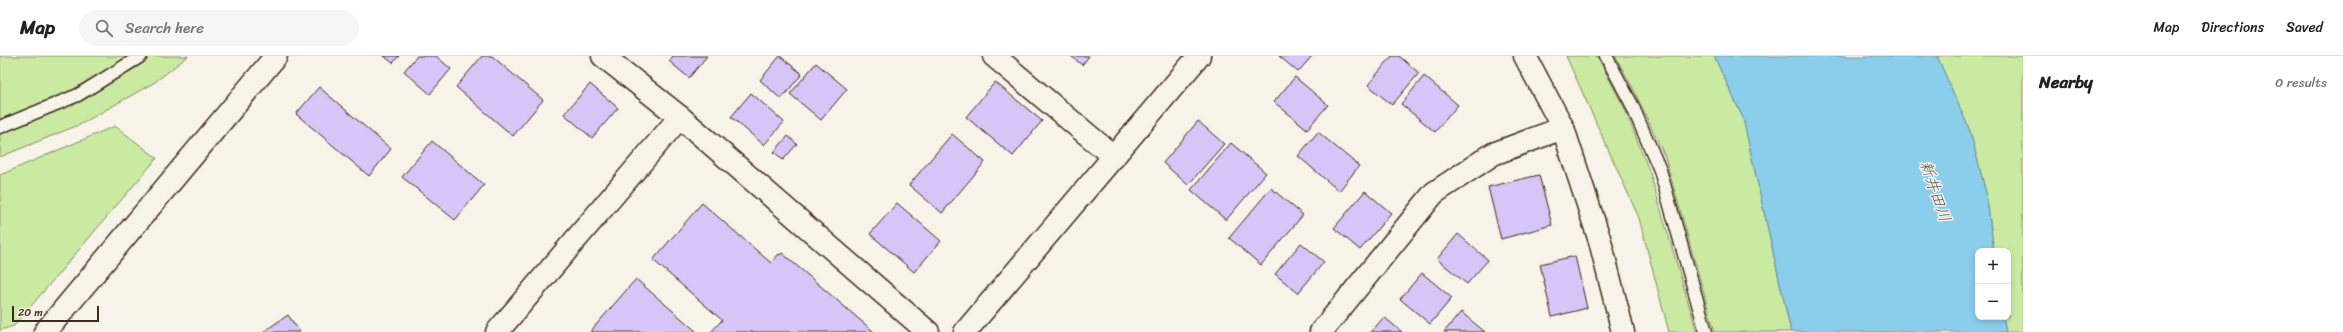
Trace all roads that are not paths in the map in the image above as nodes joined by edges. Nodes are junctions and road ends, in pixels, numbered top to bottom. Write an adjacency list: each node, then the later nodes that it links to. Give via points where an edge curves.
1 (141, 56): 9 (lane, via 78,95)
2 (276, 56): 12 (street)
3 (603, 56): 8 (street)
4 (994, 56): 11 (street)
5 (1199, 56): 11 (street)
6 (1525, 56): 10 (street)
7 (1606, 56): 18 (lane, via 1631,103 1660,170)
8 (680, 117): 13 (street); 14 (street)
9 (0, 127)
10 (1563, 128): 16 (street, via 1493,154 1434,192); 17 (street, via 1600,242)
11 (1114, 157): 15 (street)
12 (45, 332)
13 (497, 332)
14 (928, 332)
15 (965, 332)
16 (1321, 332)
17 (1624, 332)
18 (1706, 332)

